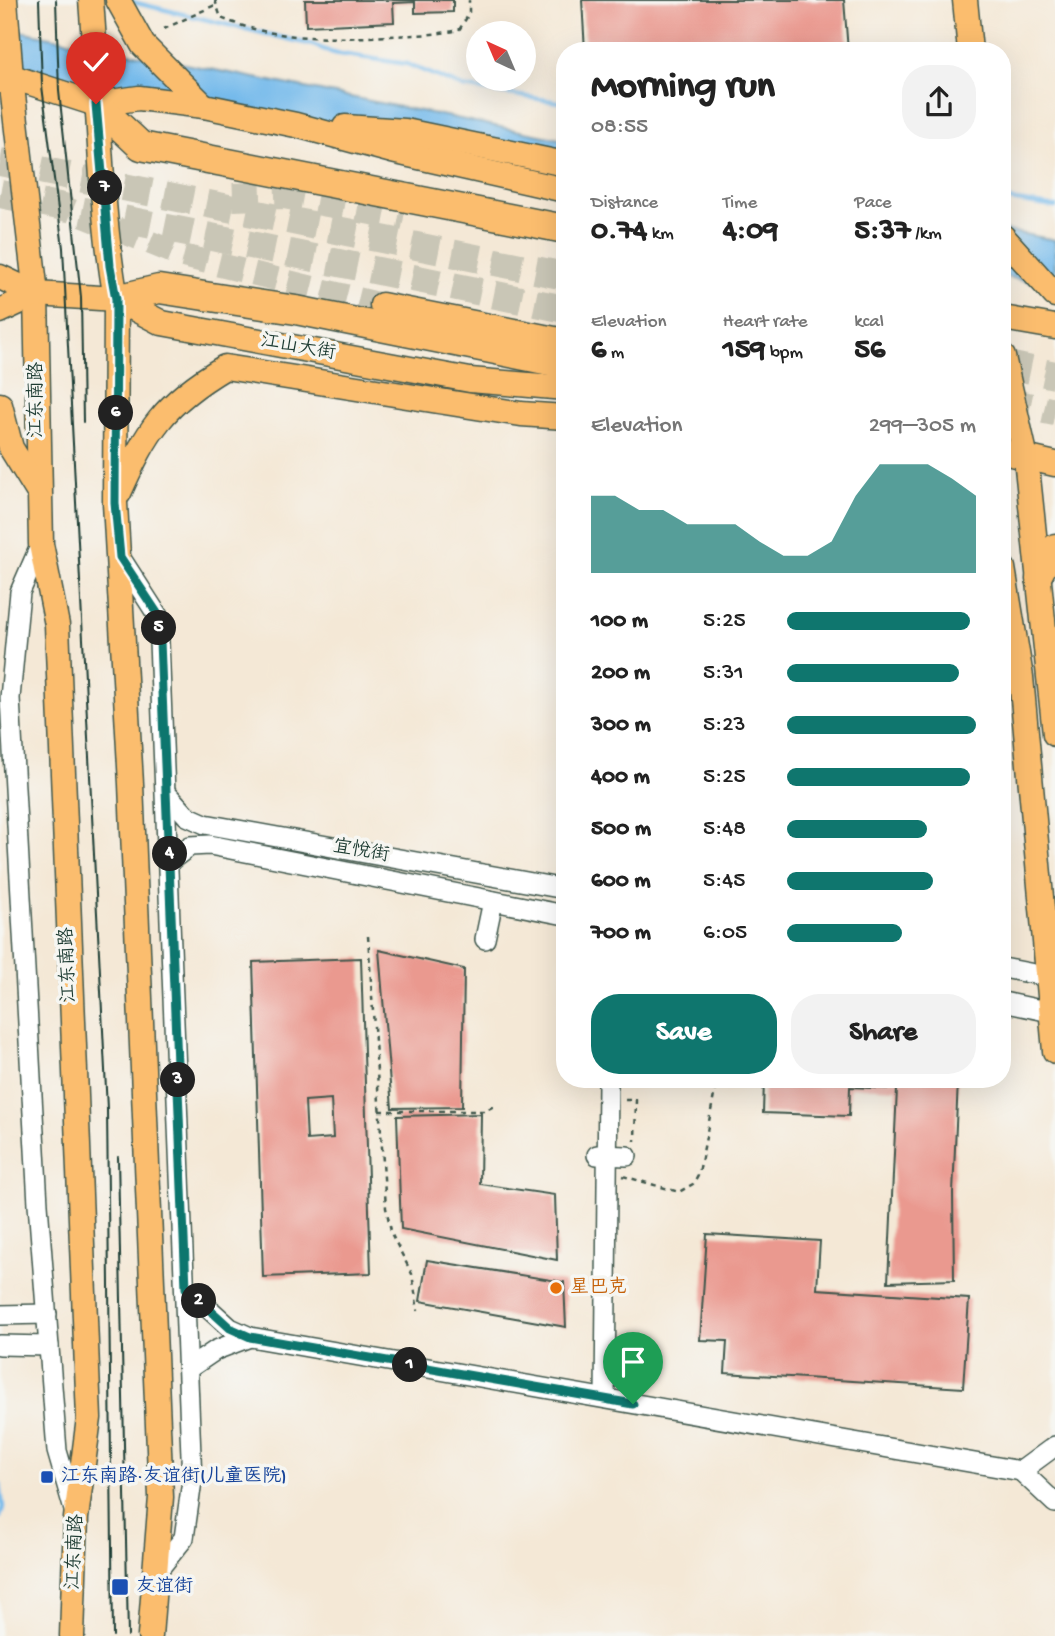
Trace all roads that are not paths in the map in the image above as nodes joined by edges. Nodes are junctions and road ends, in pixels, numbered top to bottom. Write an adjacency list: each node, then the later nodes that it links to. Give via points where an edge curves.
1 (5, 0): 6 (main road, 江东南路)
2 (91, 0): 7 (main road)
3 (118, 0): 8 (main road, via 143,46)
4 (965, 0): 5 (main road)
5 (969, 42)
6 (4, 77): 7 (main road); 17 (main road, 江东南路)
7 (96, 104): 8 (main road, via 139,97); 13 (highway, via 141,146); 19 (main road)
8 (204, 106): 9 (main road)
9 (296, 125): 10 (main road, via 405,131); 11 (main road)
10 (556, 162)
11 (556, 188)
12 (404, 217): 14 (highway)
13 (556, 227)
14 (556, 243)
15 (1011, 246): 18 (main road)
16 (0, 277): 17 (main road)
17 (36, 294): 19 (main road, 江山大街); 21 (main road); 32 (main road, 江东南路)
18 (1055, 295)
19 (116, 299): 25 (highway, via 159,289 296,310); 26 (main road, 江山大街, via 162,323 470,380); 33 (main road)
20 (382, 305): 24 (main road)
21 (0, 311)
22 (1011, 319): 23 (main road)
23 (1055, 327)
24 (556, 339)
25 (556, 361)
26 (556, 387)
27 (0, 405): 32 (main road, via 11,448)
28 (556, 416): 33 (main road, via 225,367 190,387 165,411 141,443)
29 (1011, 428): 30 (main road)
30 (1014, 455): 31 (main road); 37 (main road)
31 (1055, 464)
32 (38, 492): 34 (main road, 江东南路)
33 (115, 503): 36 (main road)
34 (41, 544): 40 (street, via 20,592); 64 (main road, 江东南路, via 57,625 89,1418)
35 (1055, 546): 37 (main road)
36 (120, 557): 41 (street, via 159,616); 65 (main road, via 161,1497)
37 (1037, 580): 39 (main road)
38 (1011, 616): 48 (main road)
39 (1055, 734)
40 (7, 781): 54 (street)
41 (168, 795): 42 (street); 43 (street, 宜悦街, via 187,816 205,824)
42 (170, 862): 44 (street, 宜悦街, via 190,846 210,845); 53 (street)
43 (556, 887)
44 (493, 901): 45 (street, 宜悦街); 46 (street)
45 (556, 913)
46 (485, 939)
47 (1011, 969): 48 (street)
48 (1052, 977): 50 (main road)
49 (1011, 1004): 50 (street)
50 (1053, 1012): 51 (main road)
51 (1055, 1051)
52 (615, 1088): 60 (street)
53 (186, 1288): 56 (street, via 230,1328); 59 (street)
54 (47, 1314): 55 (street); 58 (street)
55 (1, 1315)
56 (250, 1337): 59 (street, via 216,1350); 60 (street)
57 (3, 1345): 58 (street)
58 (49, 1346): 64 (street, via 57,1451)
59 (188, 1369): 65 (street, via 192,1481 184,1538)
60 (605, 1398): 62 (street)
61 (1055, 1446): 62 (street)
62 (1021, 1471): 63 (street)
63 (1055, 1503)
64 (76, 1518): 66 (main road, 江东南路)
65 (155, 1575): 67 (main road)
66 (72, 1636)
67 (150, 1636)

